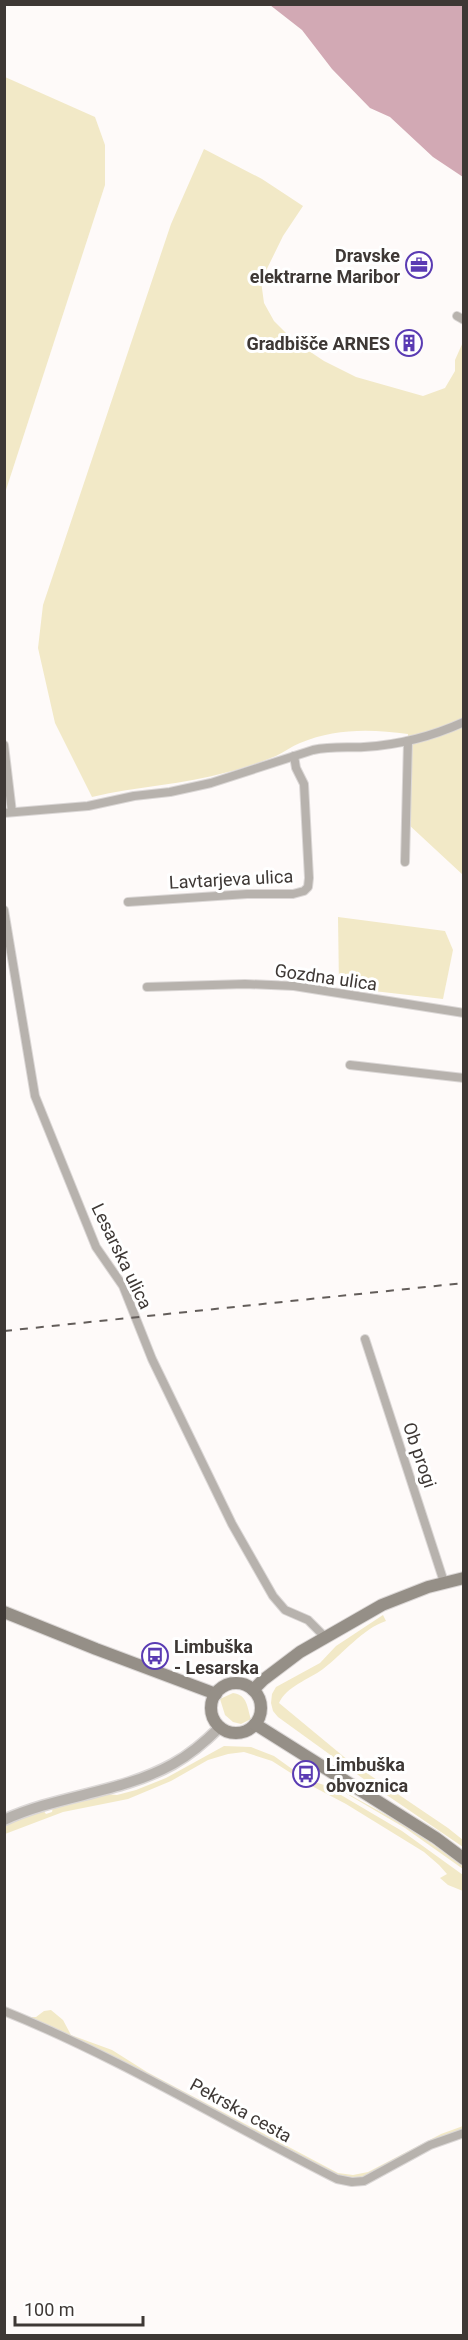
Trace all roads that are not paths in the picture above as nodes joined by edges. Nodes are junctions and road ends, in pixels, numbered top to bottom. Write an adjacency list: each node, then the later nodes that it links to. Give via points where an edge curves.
1 (464, 722): 2 (street)
2 (408, 741): 4 (street, via 327,747); 6 (street)
3 (4, 745): 5 (street)
4 (294, 756): 5 (street, via 180,790 88,806); 7 (street, Lavtarjeva ulica, via 304,784 309,878 304,891)
5 (8, 812)
6 (405, 862)
7 (129, 902)
8 (4, 910): 17 (street, Lesarska ulica, via 35,1096 96,1246 123,1286 152,1359 232,1524 273,1596 285,1610 308,1620)
9 (147, 987): 10 (street, Gozdna ulica, via 294,986)
10 (464, 1013)
11 (350, 1065): 12 (street)
12 (464, 1078)
13 (365, 1339): 15 (street, Ob progi)
14 (464, 1578): 15 (main road)
15 (444, 1582): 17 (main road, via 382,1605)
16 (4, 1612): 19 (main road)
17 (326, 1638): 18 (main road, via 300,1652)
18 (253, 1690): 19 (main road, via 234,1683); 20 (main road, via 260,1702)
19 (216, 1694): 21 (main road, via 212,1714)
20 (255, 1724): 21 (main road, via 238,1732); 23 (main road)
21 (220, 1727): 22 (street, via 187,1755 157,1772 48,1803)
22 (4, 1820)
23 (464, 1858)
24 (4, 2011): 25 (street, Pekrska cesta, via 177,2093 337,2179 364,2181 430,2145)
25 (464, 2133)

